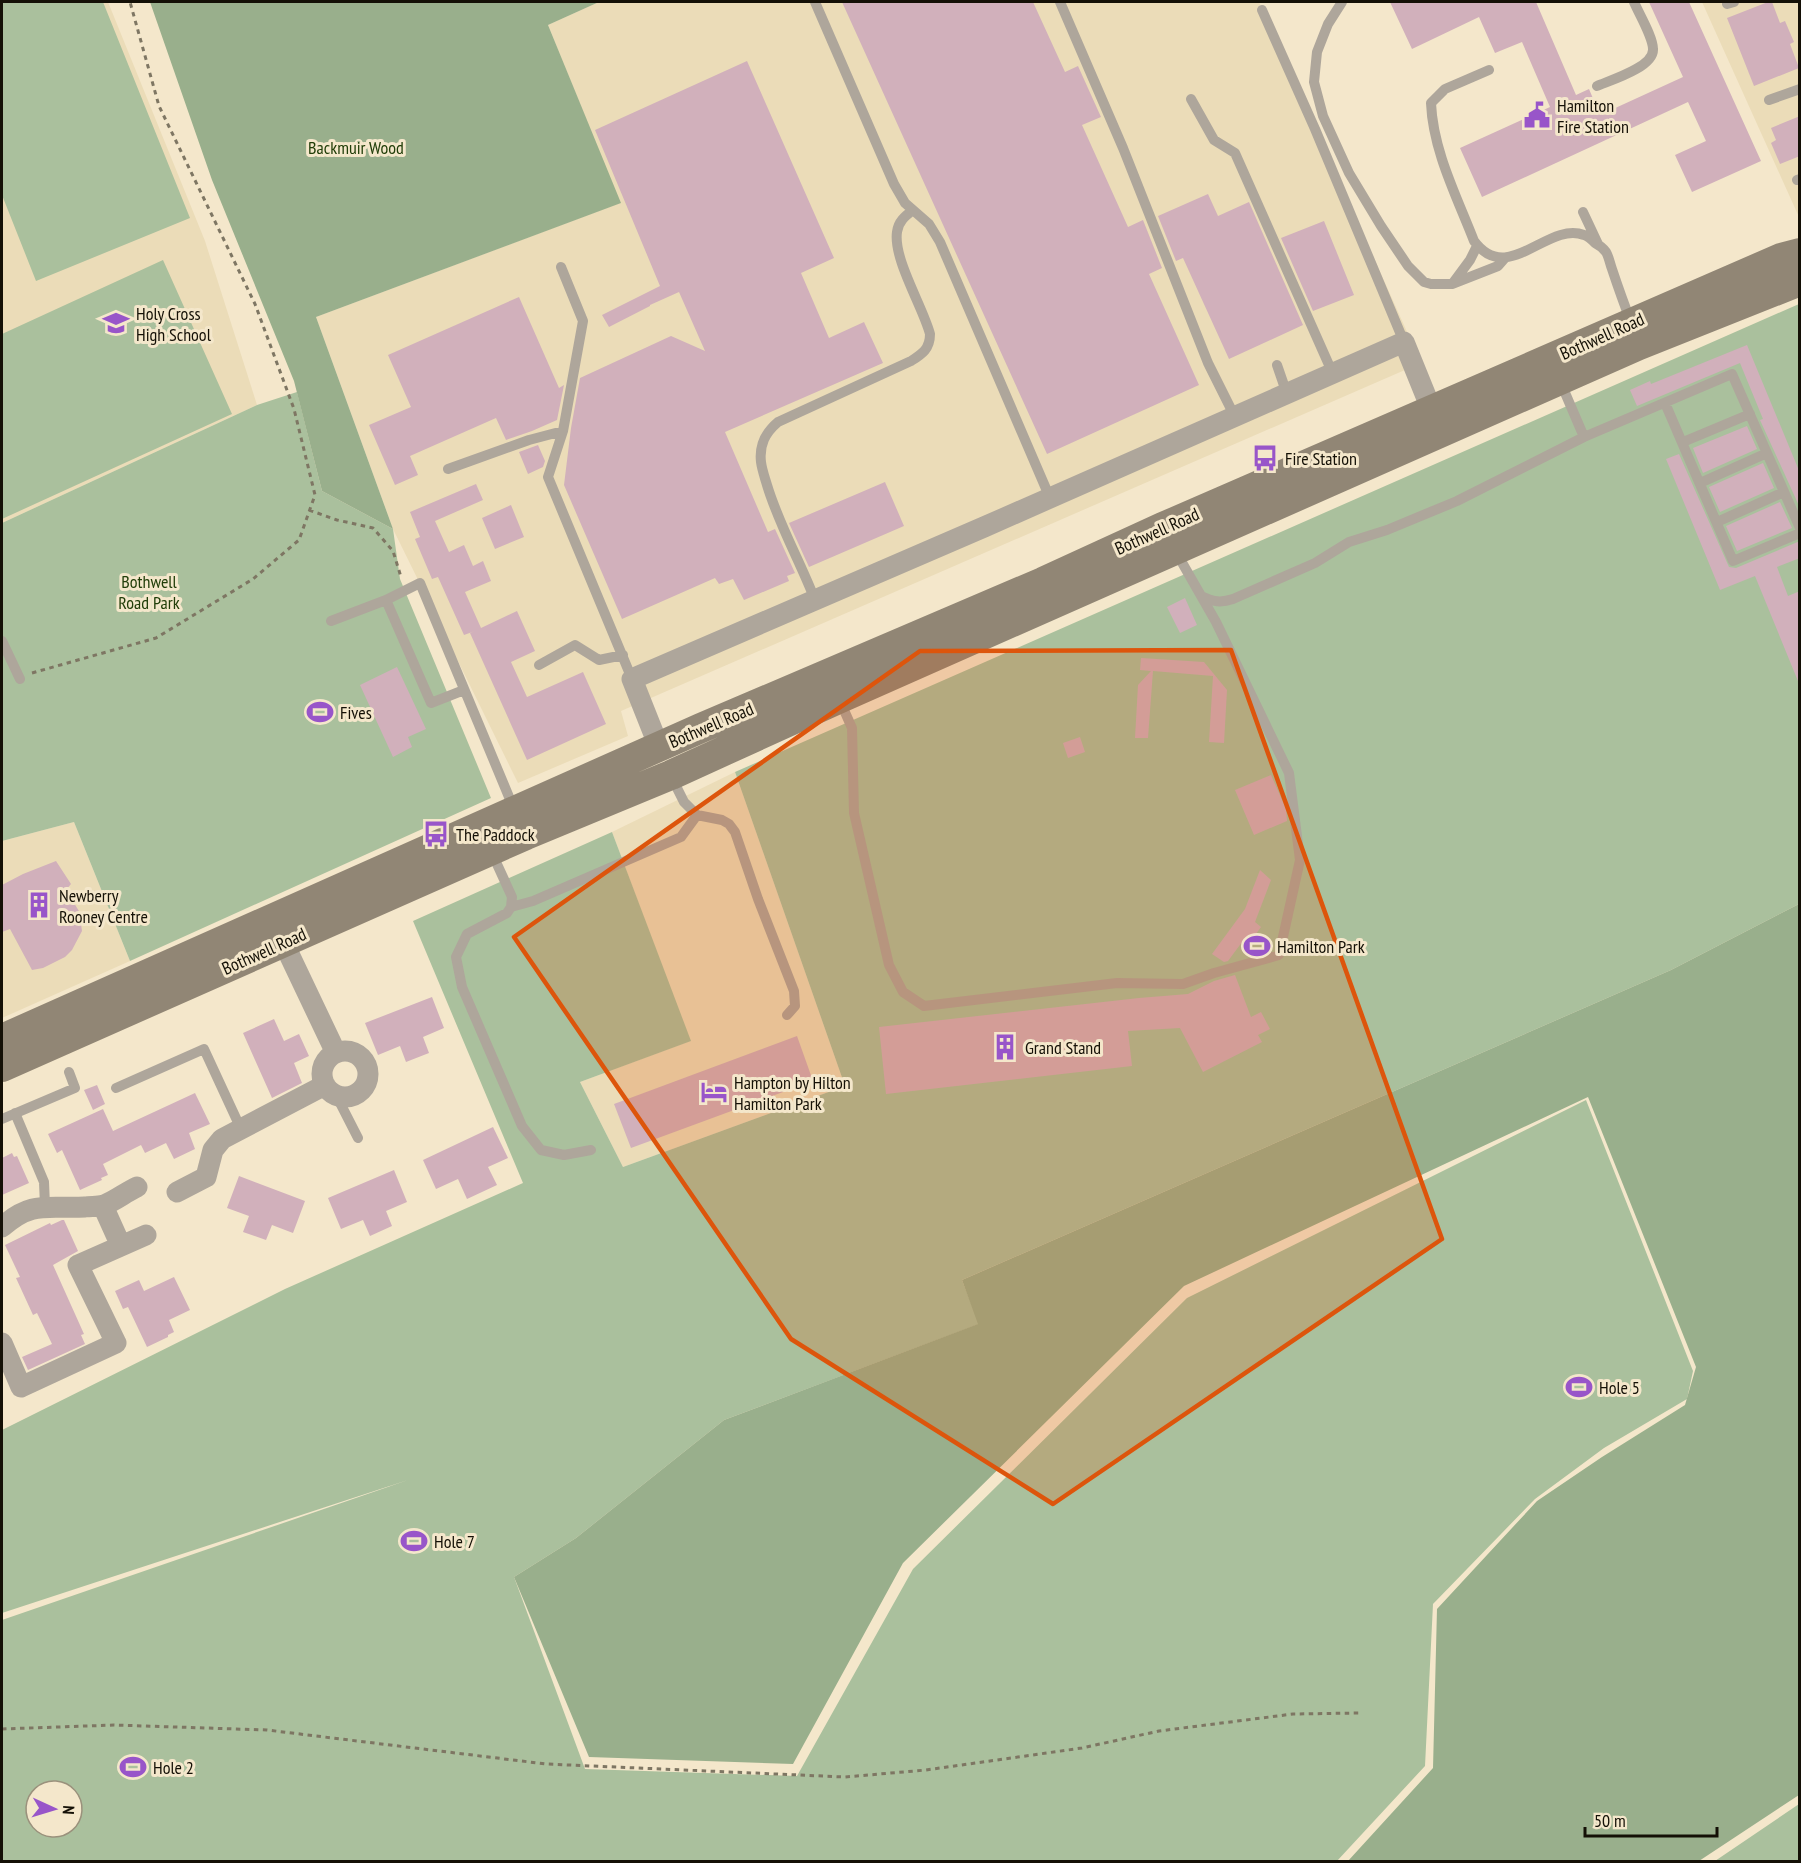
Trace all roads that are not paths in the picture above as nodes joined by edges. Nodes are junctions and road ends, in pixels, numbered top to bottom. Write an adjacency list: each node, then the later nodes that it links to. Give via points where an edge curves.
1 (815, 2): 11 (lane, via 894,184)
2 (1060, 2): 29 (lane, via 1208,363)
3 (1342, 2): 19 (lane, via 1317,52 1314,82 1323,116 1349,173 1408,266 1424,282)
4 (1634, 2): 7 (lane, via 1653,53 1640,67)
5 (1262, 10): 21 (lane)
6 (1488, 70): 14 (lane, via 1445,89 1431,103 1441,154)
7 (1597, 86)
8 (1800, 89): 10 (lane)
9 (1191, 99): 23 (lane, via 1214,140 1235,153)
10 (1769, 100)
11 (913, 210): 37 (lane, via 929,224 940,242); 44 (lane, via 903,218 897,231 897,245 928,325 930,343 925,352 911,362 778,422 767,430 762,445 761,463 773,506)
12 (1583, 212): 13 (lane)
13 (1599, 245): 16 (lane, via 1586,235 1567,234); 20 (lane, via 1606,253)
14 (1477, 246): 16 (lane, via 1492,256); 19 (lane)
15 (1800, 253): 20 (main road, Bothwell Road, via 1781,258)
16 (1505, 258): 19 (lane, via 1498,266)
17 (561, 267): 30 (lane, via 583,321)
18 (1800, 281): 20 (main road, Bothwell Road)
19 (1452, 284)
20 (1635, 334): 24 (main road, Bothwell Road); 27 (main road, Bothwell Road)
21 (1404, 342): 23 (street); 27 (street)
22 (1277, 365): 25 (lane)
23 (1333, 374): 25 (street)
24 (1559, 381): 31 (lane); 41 (main road, Bothwell Road)
25 (1287, 394): 29 (street)
26 (1665, 403): 28 (lane, via 1732,374); 31 (lane); 32 (lane)
27 (1432, 411): 41 (main road, Bothwell Road)
28 (1750, 414): 32 (lane); 33 (lane)
29 (1235, 417): 37 (street)
30 (563, 431): 34 (lane); 47 (lane, via 548,477)
31 (1584, 437): 42 (lane, via 1457,501 1349,542 1315,563 1233,599 1223,602)
32 (1683, 442): 35 (lane)
33 (1767, 453): 35 (lane); 36 (lane)
34 (448, 469)
35 (1700, 483): 38 (lane)
36 (1784, 492): 38 (lane); 39 (lane)
37 (1050, 498): 44 (street)
38 (1717, 522): 40 (lane, via 1733,561)
39 (1800, 528)
40 (1800, 533)
41 (1169, 539): 42 (lane); 51 (main road, Bothwell Road)
42 (1201, 596): 51 (lane, via 1289,773 1300,860 1278,955 1183,984 1117,983 924,1006 903,992 889,965 854,813 852,728)
43 (386, 600): 45 (lane); 52 (lane, via 431,703); 52 (lane, via 420,583)
44 (815, 600): 50 (street)
45 (331, 621)
46 (2, 641): 49 (lane)
47 (622, 655): 48 (lane, via 598,660 575,645); 50 (lane)
48 (539, 665)
49 (20, 679)
50 (632, 679): 53 (street)
51 (833, 687): 53 (main road, Bothwell Road); 54 (main road, Bothwell Road)
52 (464, 690): 56 (lane)
53 (658, 747): 54 (main road); 56 (main road, Bothwell Road)
54 (671, 775): 55 (lane, via 684,802); 56 (main road, Bothwell Road)
55 (697, 815): 58 (lane, via 681,837); 60 (lane, via 722,820 735,832 794,991 795,1006)
56 (520, 823): 57 (main road, Bothwell Road); 59 (main road, Bothwell Road)
57 (491, 851): 58 (lane, via 512,897); 59 (main road, Bothwell Road)
58 (511, 907): 71 (lane, via 507,913 467,934 456,957 462,987 522,1126 541,1150 564,1155)
59 (278, 931): 61 (main road, Bothwell Road); 62 (street); 63 (main road, Bothwell Road)
60 (787, 1015)
61 (2, 1039)
62 (336, 1053): 66 (street, via 325,1063 322,1078); 66 (street, via 358,1055 368,1074 363,1088 351,1096)
63 (2, 1067)
64 (69, 1072): 67 (lane, via 75,1088)
65 (116, 1088): 69 (lane, via 204,1049)
66 (330, 1090): 69 (street); 70 (lane)
67 (15, 1113): 68 (lane); 74 (lane, via 44,1182)
68 (2, 1119)
69 (241, 1128): 73 (street, via 222,1138 213,1149 206,1177)
70 (358, 1138)
71 (591, 1150)
72 (137, 1187): 75 (street)
73 (177, 1192)
74 (45, 1206): 75 (street); 76 (street, via 27,1210)
75 (103, 1206): 78 (street)
76 (2, 1227)
77 (146, 1235): 78 (street)
78 (120, 1246): 79 (street, via 78,1265 116,1343 21,1387)
79 (2, 1342)

